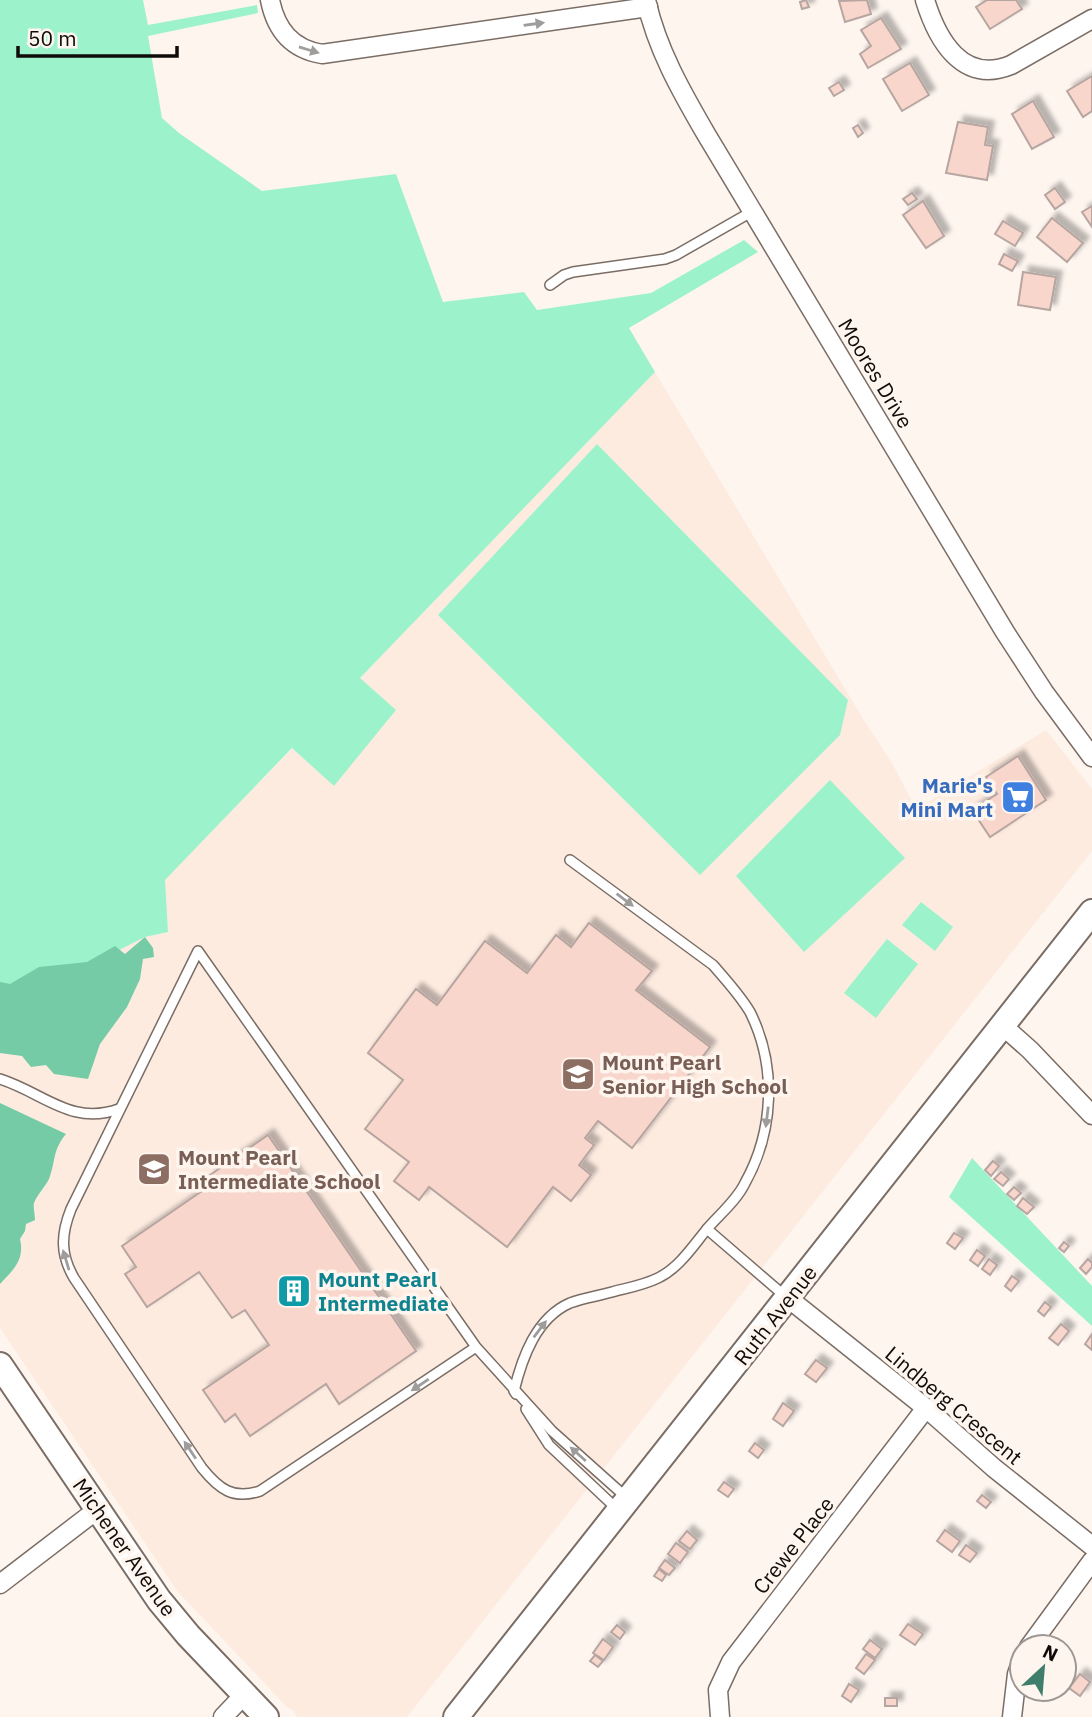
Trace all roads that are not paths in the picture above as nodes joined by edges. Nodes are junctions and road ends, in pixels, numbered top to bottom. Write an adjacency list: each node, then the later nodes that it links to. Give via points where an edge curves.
1 (271, 0): 3 (street, one-way to 3, via 274,17 288,39 308,52 322,54)
2 (925, 0): 4 (street, via 937,34 952,54 988,70 1011,65)
3 (647, 4): 5 (street, Moores Drive, via 673,76)
4 (1092, 19)
5 (752, 211): 6 (lane, via 677,255 573,272); 7 (street, Moores Drive, via 1005,632)
6 (550, 285)
7 (1092, 757)
8 (570, 860): 14 (lane, one-way to 14, via 713,965 741,999 760,1037 769,1097 763,1145 744,1186)
9 (1092, 912): 10 (main road, Ruth Avenue)
10 (1003, 1027): 13 (street); 15 (main road, Ruth Avenue)
11 (0, 1079): 12 (lane, via 76,1113 97,1115)
12 (119, 1109): 16 (lane, via 198,951); 16 (lane, one-way to 12, via 269,1488 239,1496 218,1485 96,1312 63,1255 66,1220)
13 (1092, 1115)
14 (707, 1229): 15 (lane); 18 (lane, one-way to 14, via 532,1340 558,1310 659,1278 671,1271)
15 (788, 1298): 19 (street, Lindberg Crescent); 20 (main road, Ruth Avenue)
16 (476, 1347): 18 (lane)
17 (0, 1365): 21 (main road, Michener Avenue)
18 (514, 1391): 20 (lane, one-way to 18); 20 (lane, via 549,1445)
19 (926, 1408): 22 (street, Lindberg Crescent); 30 (street, Crewe Place, via 731,1662 718,1690)
20 (624, 1506): 29 (main road, Ruth Avenue)
21 (98, 1509): 24 (street); 26 (main road, Michener Avenue, via 159,1600)
22 (1092, 1546)
23 (1092, 1561): 25 (street)
24 (0, 1584)
25 (1039, 1633)
26 (244, 1695): 27 (street); 28 (main road, Michener Avenue)
27 (223, 1717)
28 (265, 1717)
29 (456, 1717)
30 (719, 1717)

